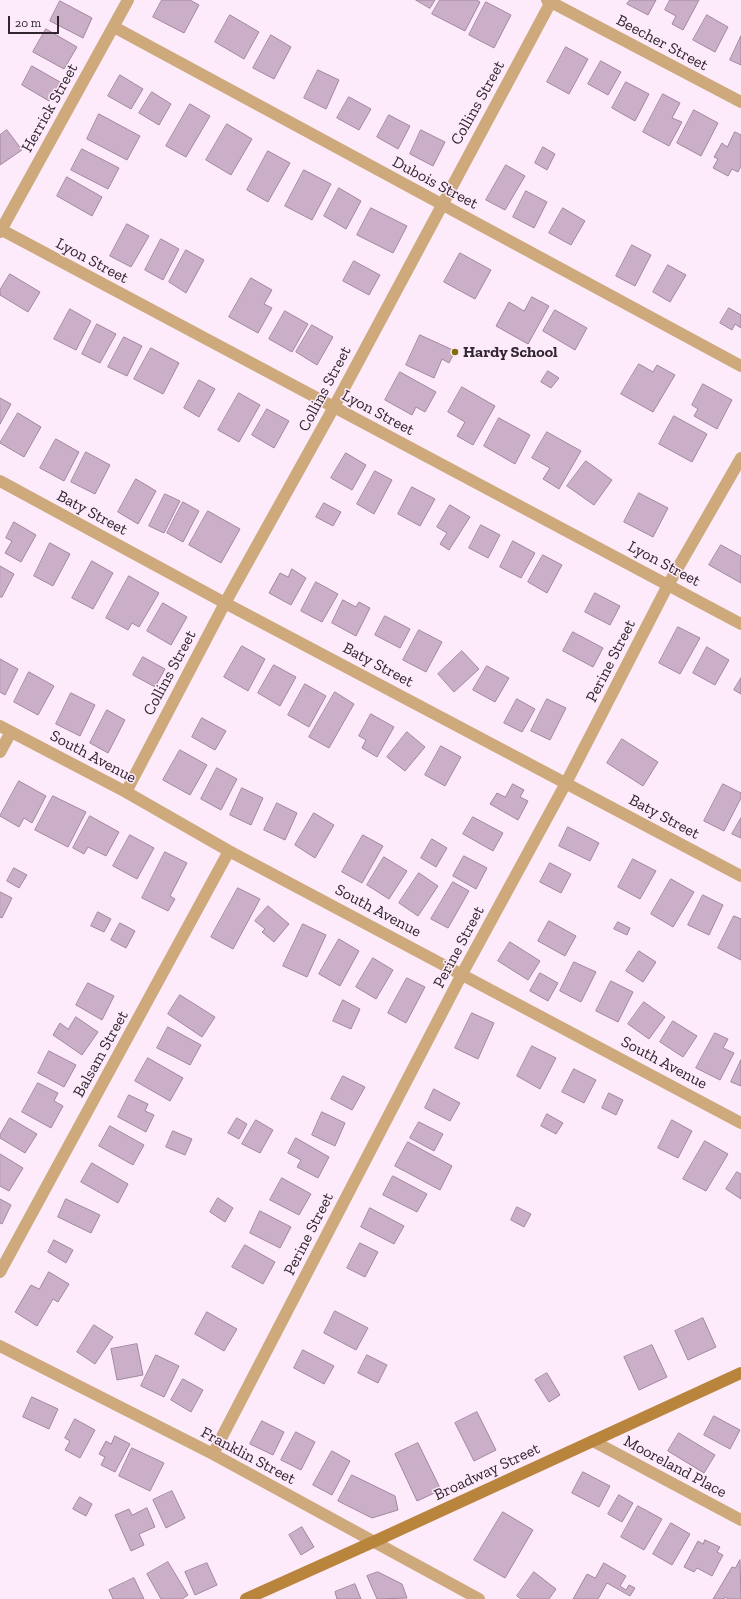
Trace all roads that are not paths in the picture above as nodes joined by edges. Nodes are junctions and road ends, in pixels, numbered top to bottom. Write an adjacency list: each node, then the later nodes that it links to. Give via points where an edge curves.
1 (128, 0): 3 (street, Herrick Street)
2 (550, 1): 4 (street, Beecher Street); 5 (street, Collins Street)
3 (114, 27): 5 (street, Dubois Street); 6 (street, Herrick Street)
4 (741, 102)
5 (441, 205): 7 (street, Dubois Street); 8 (street, Collins Street)
6 (0, 231): 8 (street, Lyon Street)
7 (741, 366)
8 (334, 407): 11 (street, Lyon Street); 12 (street, Collins Street)
9 (741, 458): 11 (street, Perine Street)
10 (0, 481): 12 (street, Baty Street)
11 (668, 585): 13 (street, Lyon Street); 16 (street, Perine Street)
12 (225, 603): 16 (street, Baty Street); 17 (street, Collins Street)
13 (741, 624)
14 (5, 729): 15 (street); 17 (street, South Avenue)
15 (0, 752)
16 (566, 783): 19 (street, Baty Street); 20 (street, Perine Street)
17 (126, 792): 18 (street, South Avenue)
18 (229, 851): 20 (street, South Avenue); 22 (street, Balsam Street)
19 (741, 876)
20 (462, 974): 21 (street, South Avenue); 26 (street, Perine Street)
21 (741, 1123)
22 (0, 1272)
23 (0, 1346): 26 (street, Franklin Street)
24 (741, 1373): 25 (street, Broadway Street)
25 (593, 1441): 27 (street, Mooreland Place); 28 (street, Broadway Street)
26 (213, 1454): 28 (street, Franklin Street)
27 (741, 1520)
28 (373, 1542): 29 (street, Broadway Street); 30 (street, Franklin Street)
29 (246, 1599)
30 (479, 1599)

